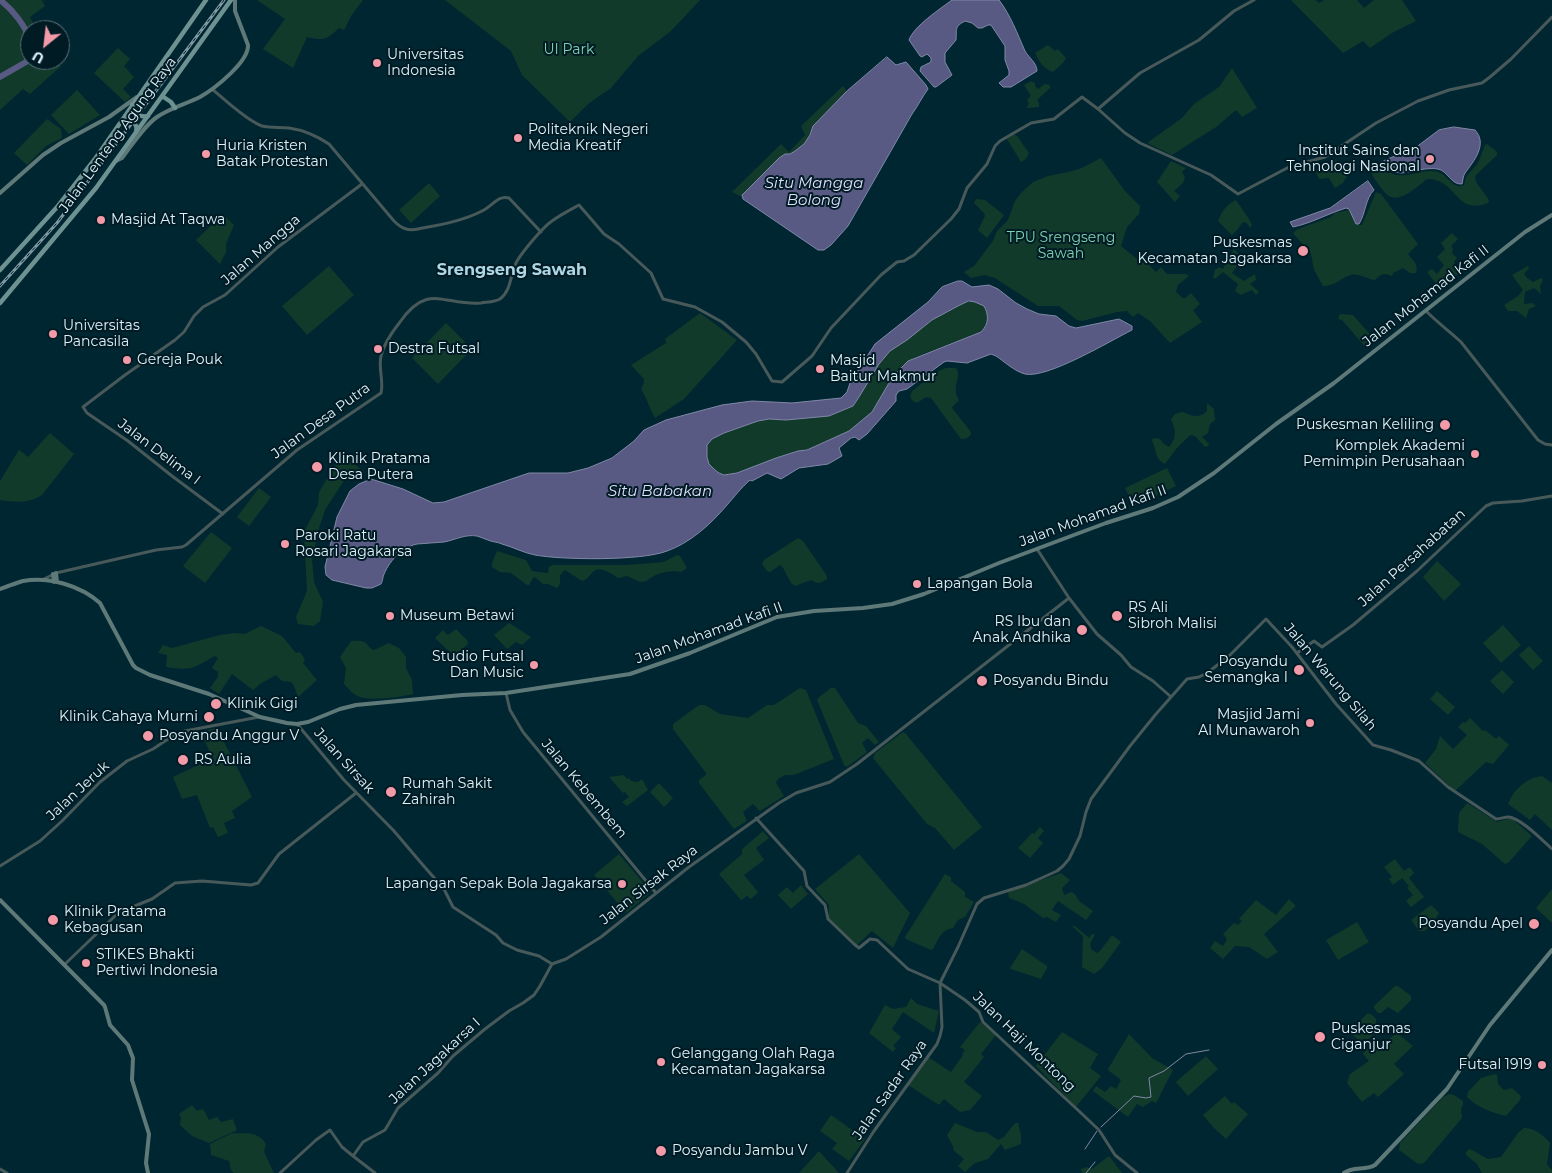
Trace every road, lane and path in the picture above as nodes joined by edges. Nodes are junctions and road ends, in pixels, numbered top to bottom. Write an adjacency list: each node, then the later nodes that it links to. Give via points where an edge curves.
1 (206, 0): 6 (main road, Jalan Lenteng Agung Raya)
2 (233, 0): 5 (main road, via 248,50 236,68); 7 (main road, Jalan Lenteng Agung Raya)
3 (1254, 0): 10 (street, via 1234,11 1199,40 1140,74)
4 (1552, 17): 10 (street, via 1482,83 1418,101 1325,156 1289,167 1238,194 1210,175 1140,143)
5 (212, 88): 9 (main road); 15 (street, via 259,124 296,130 329,144)
6 (138, 96): 8 (main road, Jalan Lenteng Agung Raya); 16 (main road, via 43,155)
7 (162, 96): 9 (main road, via 169,99); 11 (main road, Jalan Lenteng Agung Raya)
8 (132, 105): 11 (main road, via 138,115); 12 (main road, Jalan Lenteng Agung Raya)
9 (175, 108): 14 (main road, via 148,124 122,158)
10 (1098, 109): 18 (street, via 1082,97 1054,119 1031,123 1000,140 987,164 967,188 959,209 951,219 914,255 897,262 881,275 831,328 812,356 782,382 772,381 746,342 722,322 695,307 663,299 651,273 604,234 579,205 552,220)
11 (148, 116): 13 (main road, Jalan Lenteng Agung Raya)
12 (120, 121): 13 (main road, via 132,120 136,125); 19 (main road, Jalan Lenteng Agung Raya, via 58,206)
13 (135, 133): 14 (main road, Jalan Lenteng Agung Raya)
14 (116, 161): 20 (main road, Jalan Lenteng Agung Raya, via 86,202)
15 (362, 184): 18 (street, via 396,224 407,230 474,215 505,197); 22 (street, Jalan Mangga, via 278,247 225,296 203,307 176,340)
16 (0, 194)
17 (1552, 215): 21 (main road, Jalan Mohamad Kafi II, via 1525,232)
18 (541, 232): 25 (street, Jalan Desa Putra, via 517,261 509,286 500,298 469,304 435,298 410,309 388,338 381,356 381,393 296,450)
19 (0, 270)
20 (0, 303)
21 (1426, 311): 23 (street, via 1461,342 1538,440); 26 (main road, Jalan Mohamad Kafi II, via 1214,474 1178,497)
22 (83, 407): 25 (street, Jalan Delima I)
23 (1552, 445)
24 (1552, 496): 32 (street, Jalan Persahabatan, via 1486,506 1353,625 1322,647 1314,641)
25 (223, 514): 27 (street, Jalan Desa Putra, via 186,545)
26 (1037, 549): 31 (street); 33 (main road, Jalan Mohamad Kafi II, via 892,604 782,616 630,674)
27 (54, 574): 28 (street, Jalan Desa Putra); 29 (main road)
28 (41, 580): 29 (main road, Jalan Mohamad Kafi II); 30 (main road, Jalan Mohamad Kafi II)
29 (56, 582): 35 (main road, Jalan Mohamad Kafi II, via 74,587 100,603 136,668 209,694)
30 (0, 589)
31 (1069, 598): 34 (street, via 1097,634 1131,667); 38 (street, Jalan Sirsak Raya, via 857,764 830,782 792,795)
32 (1297, 653): 34 (street, Jalan Warung Silah, via 1266,618 1228,657 1200,677 1187,679); 39 (street, Jalan Warung Silah, via 1373,745 1419,761 1455,792 1496,819 1509,817 1517,820)
33 (506, 693): 36 (main road, Jalan Mohamad Kafi II, via 356,706); 41 (street, Jalan Kebembem, via 513,717 522,732)
34 (1170, 696): 46 (street, Jalan Sadar Raya, via 1092,799 1069,859 1057,871 981,899)
35 (260, 717): 36 (main road, Jalan Mohamad Kafi II); 40 (street, Jalan Jeruk, via 185,731 127,761 100,782 40,841)
36 (297, 724): 37 (street, Jalan Sirsak)
37 (356, 793): 44 (street, Jalan Sirsak, via 444,889 453,907 503,943); 45 (street, via 279,854 258,883 174,883 152,900 116,916)
38 (756, 818): 41 (street, Jalan Sirsak Raya); 46 (street, Jalan Haji Montong, via 804,871 807,886 825,905 828,919 856,946 860,947 870,939 877,940 908,970)
39 (1552, 849)
40 (0, 866)
41 (656, 893): 44 (street, Jalan Sirsak Raya, via 590,944)
42 (1, 902): 45 (main road)
43 (1552, 950): 55 (main road, via 1490,1025 1446,1089 1375,1165 1349,1169)
44 (552, 964): 47 (street, Jalan Jagakarsa I, via 534,995 481,1032 454,1056 398,1108 386,1130 363,1142)
45 (64, 965): 50 (main road, via 104,1005 110,1025 130,1048 132,1080 149,1134)
46 (940, 983): 53 (street, Jalan Sadar Raya, via 942,1027 937,1044); 54 (street, Jalan Haji Montong, via 979,1012 983,1022 1080,1112 1102,1134 1115,1155)
47 (353, 1156): 51 (street, via 330,1130); 52 (street)
48 (0, 1169): 49 (street)
49 (7, 1173)
50 (148, 1173)
51 (280, 1173)
52 (375, 1173)
53 (846, 1173)
54 (1137, 1173)
55 (1344, 1173)

